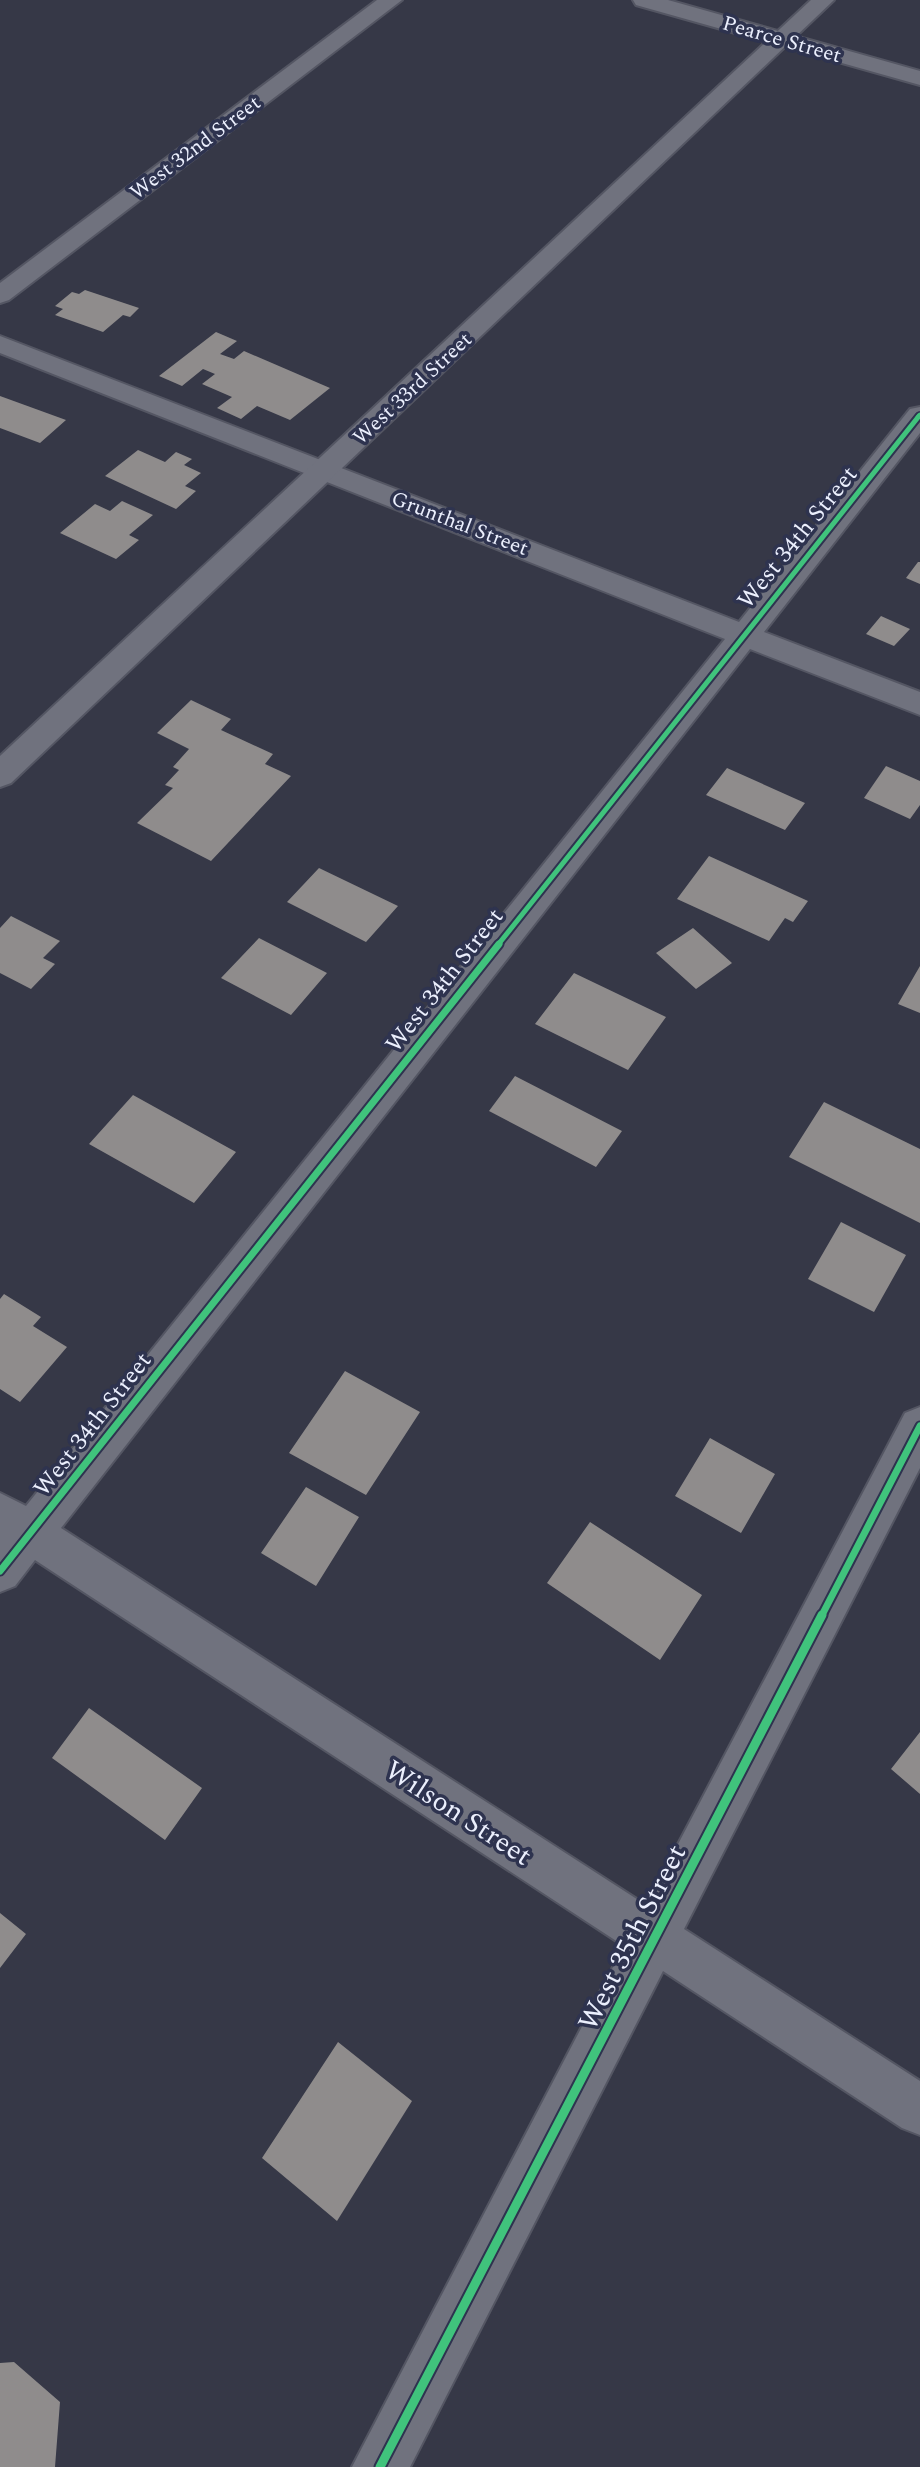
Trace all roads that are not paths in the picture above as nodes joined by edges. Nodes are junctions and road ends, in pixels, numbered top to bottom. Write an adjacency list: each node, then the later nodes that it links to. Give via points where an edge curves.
1 (390, 0): 6 (street, West 32nd Street)
2 (644, 0): 4 (street, Pearce Street)
3 (823, 0): 4 (street, West 33rd Street)
4 (782, 39): 5 (street, Pearce Street); 9 (street, West 33rd Street)
5 (920, 78)
6 (0, 295)
7 (0, 344): 9 (street, Grunthal Street)
8 (920, 415): 10 (street, West 34th Street)
9 (325, 470): 10 (street, Grunthal Street); 12 (street, West 33rd Street)
10 (743, 634): 11 (street, Grunthal Street); 14 (street, West 34th Street)
11 (920, 704)
12 (0, 775)
13 (920, 1426): 16 (street, West 35th Street)
14 (15, 1522): 15 (street, West 34th Street); 16 (street, Wilson Street)
15 (0, 1571)
16 (653, 1939): 17 (street, Wilson Street); 18 (street, West 35th Street)
17 (920, 2110)
18 (380, 2467)

